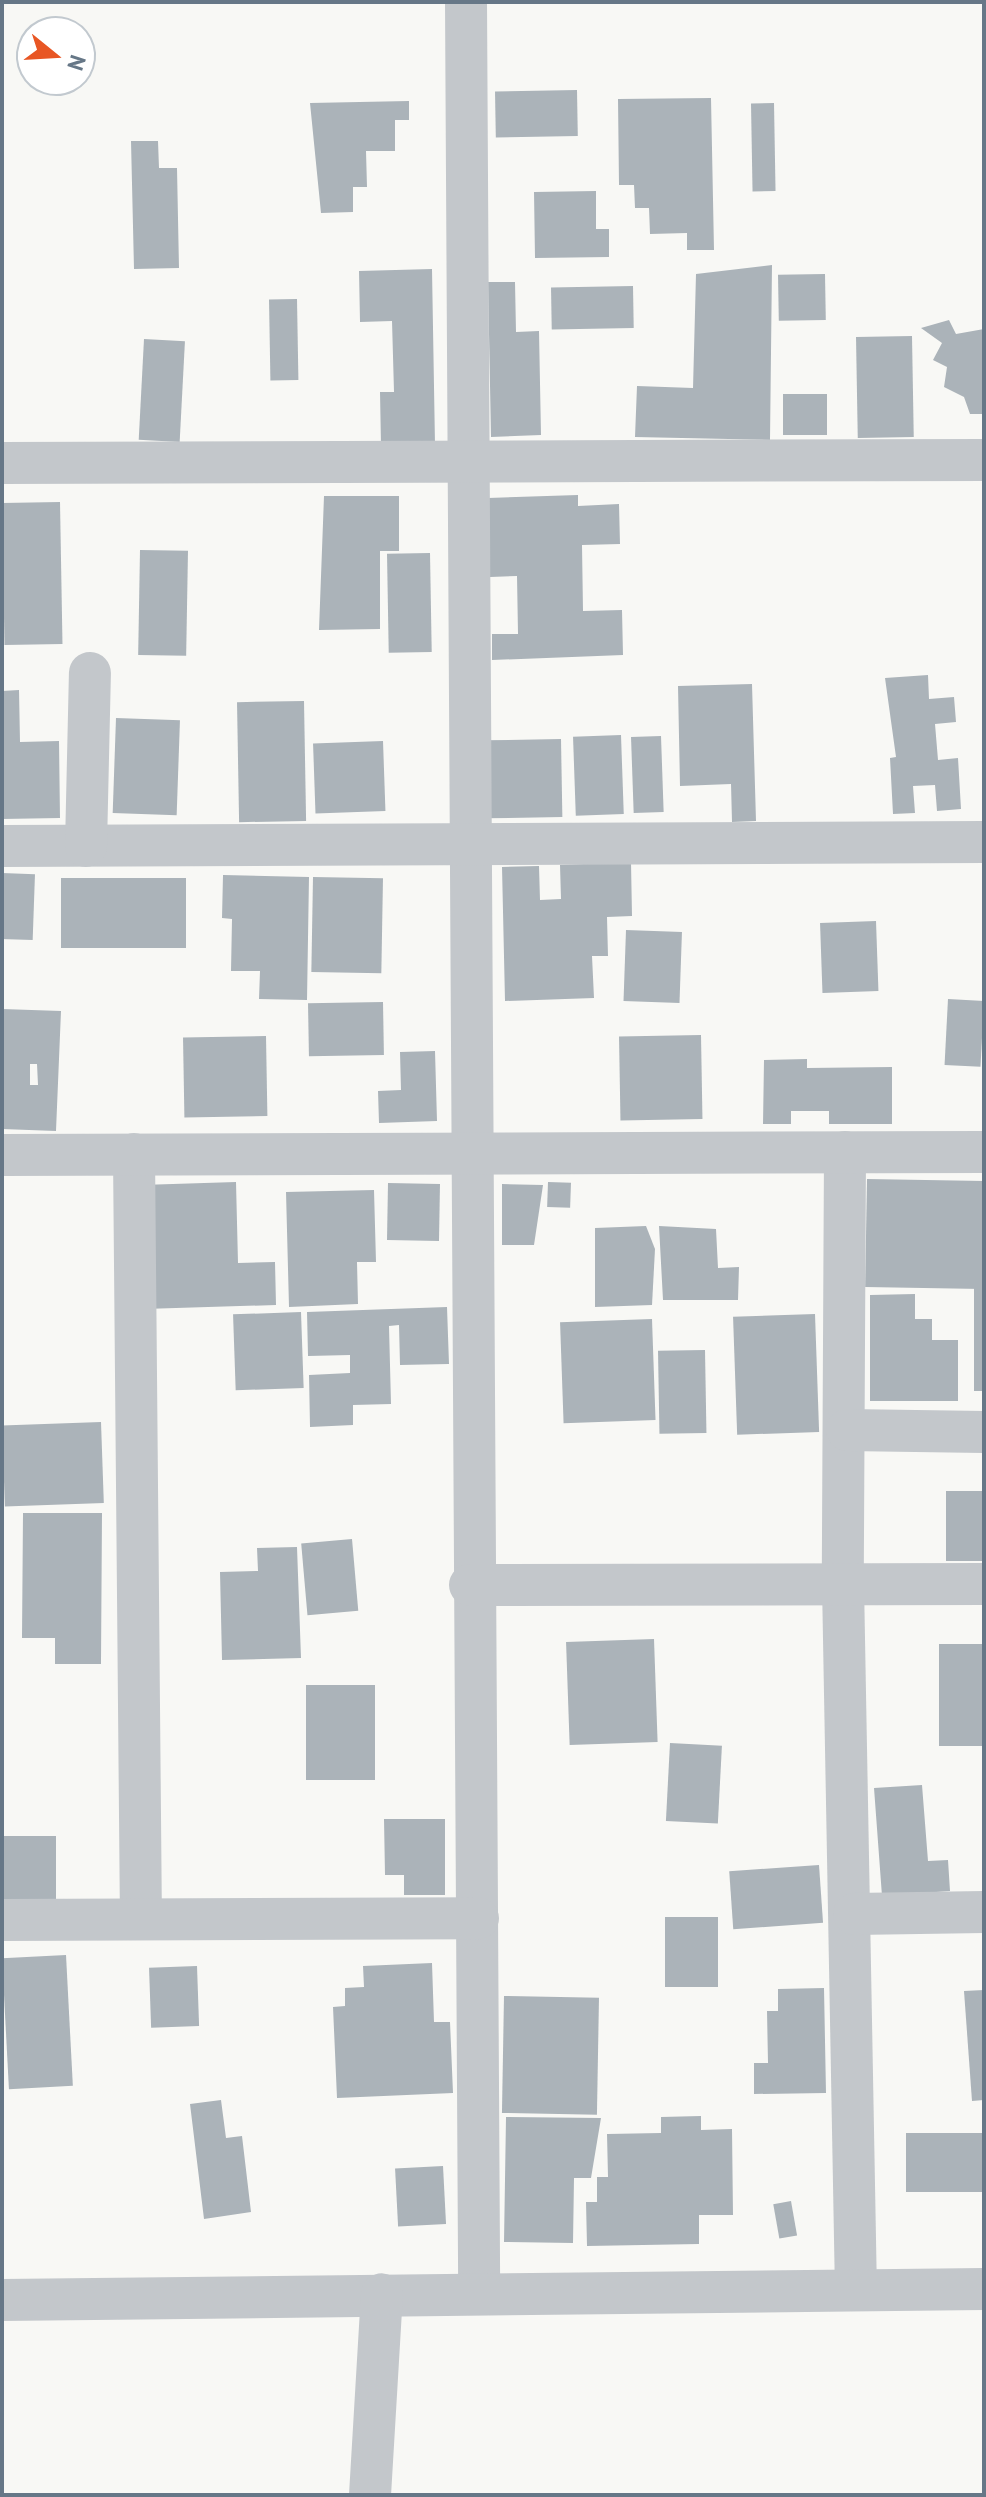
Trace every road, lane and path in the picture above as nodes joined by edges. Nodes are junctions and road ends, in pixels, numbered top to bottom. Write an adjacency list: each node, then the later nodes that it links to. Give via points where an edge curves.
1 (466, 2): 3 (street)
2 (984, 460): 3 (street)
3 (469, 462): 4 (street); 7 (street)
4 (2, 463)
5 (90, 673): 9 (street)
6 (984, 842): 7 (street)
7 (468, 843): 9 (street); 12 (street)
8 (2, 846): 9 (street)
9 (86, 846)
10 (845, 1152): 11 (street); 12 (street); 15 (street)
11 (984, 1152)
12 (475, 1153): 13 (street); 19 (street)
13 (134, 1154): 14 (street); 23 (street)
14 (2, 1155)
15 (847, 1430): 16 (street); 17 (street)
16 (984, 1432)
17 (843, 1584): 18 (street); 19 (street); 21 (street)
18 (984, 1584)
19 (470, 1585): 22 (street)
20 (984, 1912): 21 (street)
21 (854, 1914): 26 (street)
22 (478, 1918): 23 (street); 27 (street)
23 (141, 1919): 24 (street)
24 (2, 1920)
25 (984, 2289): 26 (street)
26 (856, 2290): 27 (street)
27 (479, 2291): 28 (street)
28 (382, 2294): 29 (street); 30 (street)
29 (2, 2300)
30 (370, 2495)

